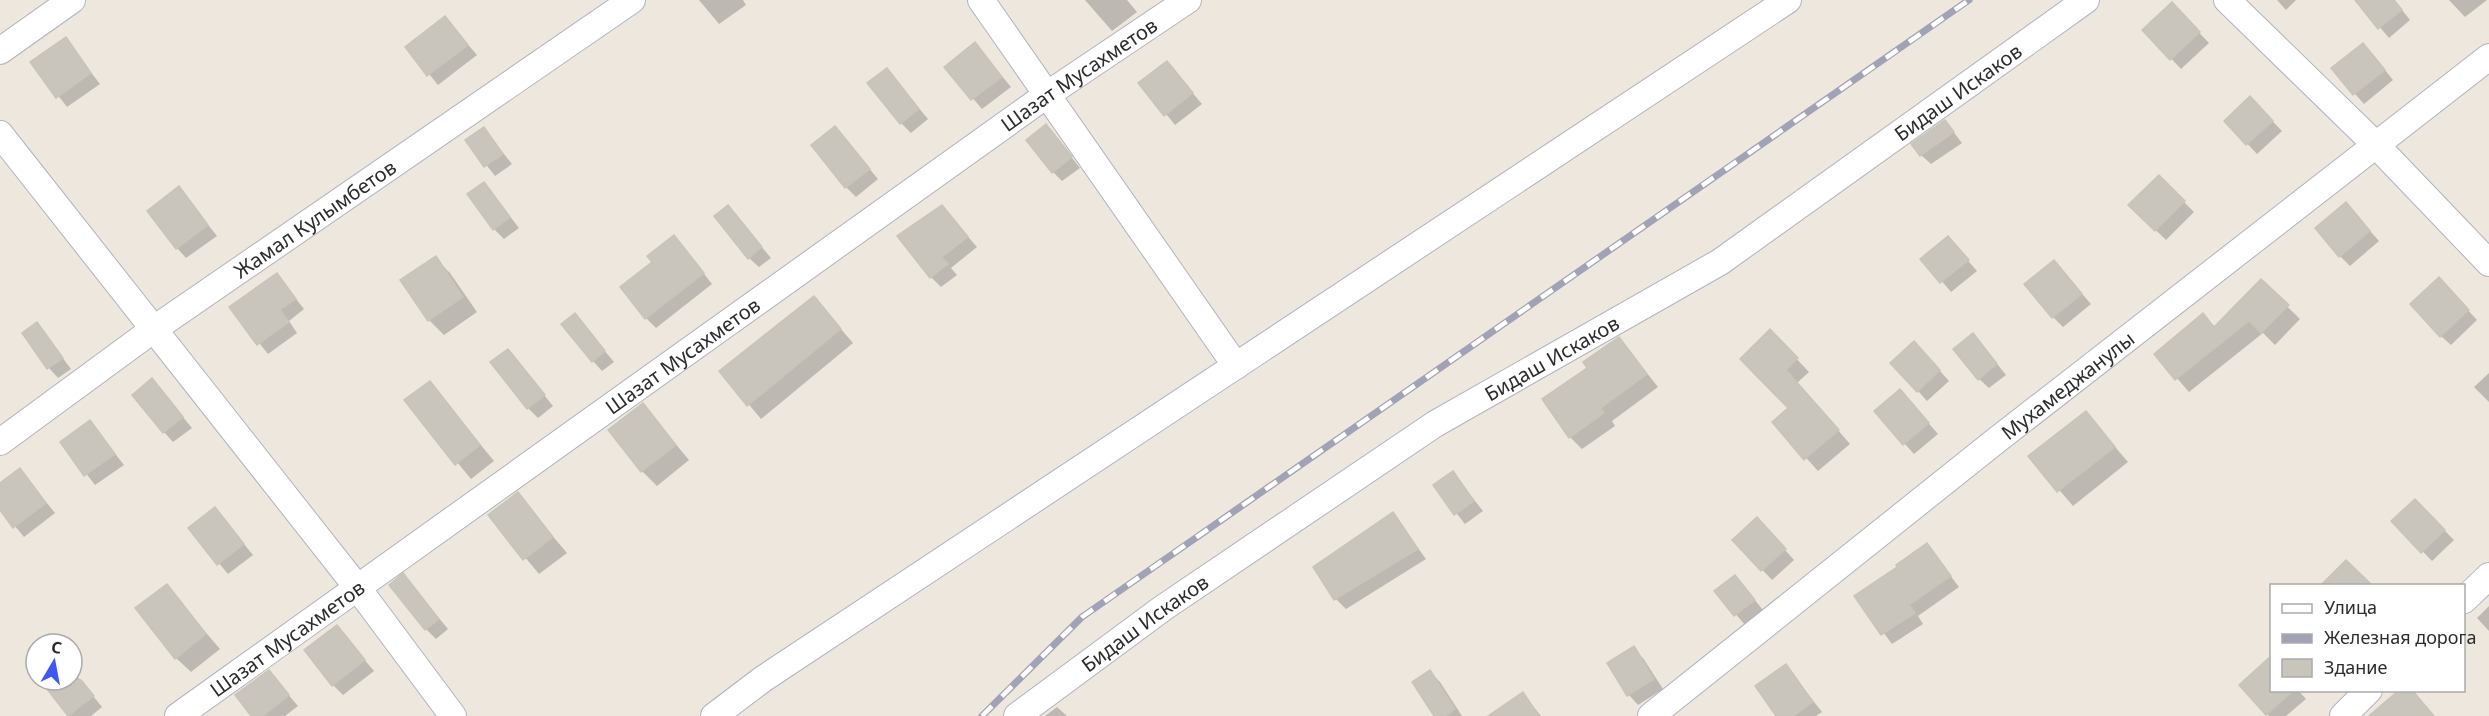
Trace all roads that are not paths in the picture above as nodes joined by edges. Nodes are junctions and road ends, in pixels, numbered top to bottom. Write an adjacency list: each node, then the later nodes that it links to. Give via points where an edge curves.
1 (72, 0): 8 (street)
2 (632, 0): 14 (street, Жамал Кулымбетов)
3 (981, 0): 10 (street)
4 (1188, 0): 10 (street, Шазат Мусахметов)
5 (1788, 0): 15 (street)
6 (2086, 0): 24 (street, Бидаш Искаков, via 1720,262 1435,424 1163,608)
7 (2227, 0): 12 (street)
8 (0, 51)
9 (2489, 57): 12 (street, Мухамеджанулы)
10 (1048, 94): 15 (street); 18 (street, Шазат Мусахметов)
11 (0, 134): 14 (street)
12 (2377, 146): 13 (street); 25 (street, Мухамеджанулы)
13 (2489, 263)
14 (154, 329): 16 (street, Жамал Кулымбетов); 18 (street)
15 (1236, 366): 23 (street)
16 (0, 442)
17 (2489, 576): 19 (street)
18 (357, 587): 21 (street, Шазат Мусахметов); 22 (street)
19 (2465, 598)
20 (2367, 692): 26 (street)
21 (178, 716)
22 (453, 716)
23 (714, 716)
24 (1017, 716)
25 (1651, 716)
26 (2343, 716)

